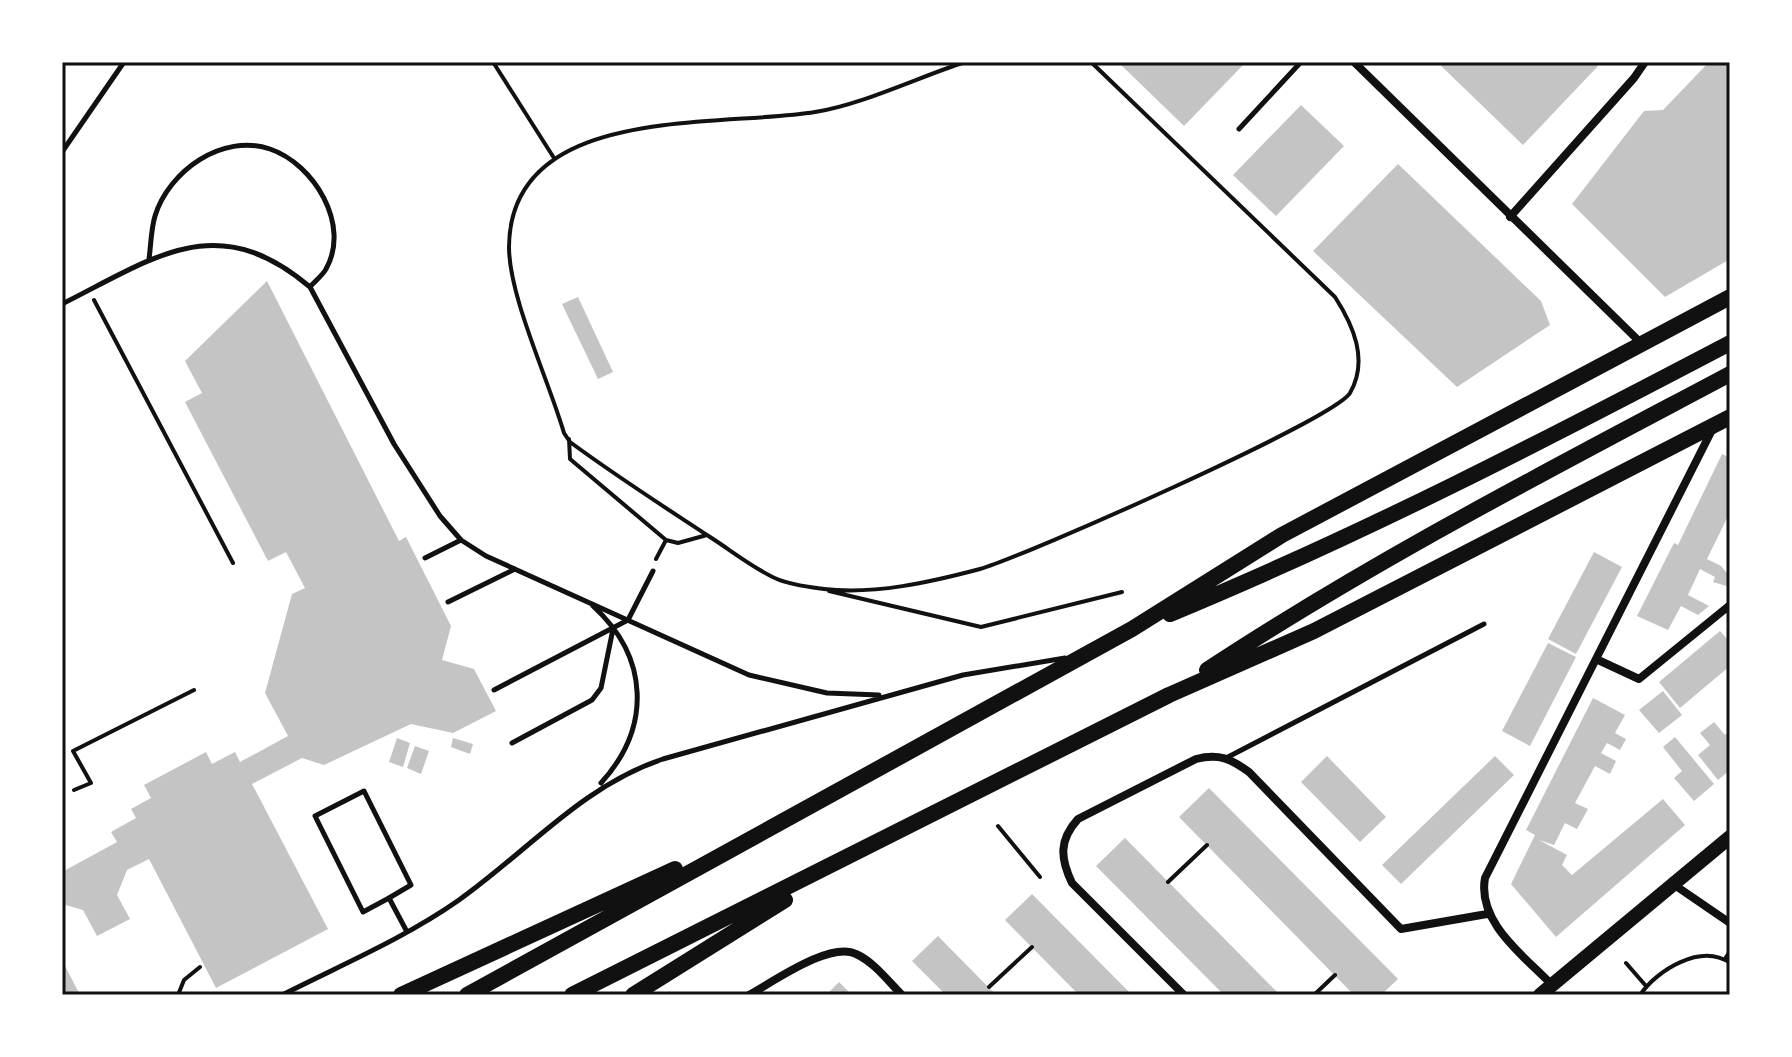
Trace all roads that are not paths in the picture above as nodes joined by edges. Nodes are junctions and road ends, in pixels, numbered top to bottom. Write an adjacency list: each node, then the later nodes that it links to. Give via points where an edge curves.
1 (124, 62): 6 (lane)
2 (1301, 62): 5 (lane)
3 (1354, 62): 7 (street)
4 (1645, 62): 7 (street)
5 (1239, 129)
6 (62, 152)
7 (1510, 217): 13 (street)
8 (149, 259): 9 (lane, via 209,244 234,246 289,269); 9 (lane, via 155,217 184,169 214,153 256,146 303,168 327,204 333,248 326,269); 11 (lane)
9 (310, 287): 17 (lane, via 394,444)
10 (1730, 297): 13 (main road)
11 (62, 304)
12 (1730, 343): 27 (main road, via 1309,554)
13 (1642, 344): 27 (main road, via 1282,535)
14 (1730, 374): 32 (main road, via 1387,559)
15 (1730, 417): 16 (main road)
16 (1715, 425): 29 (street); 32 (main road, via 1314,631)
17 (461, 540): 18 (lane); 19 (lane)
18 (425, 558)
19 (515, 569): 21 (lane); 22 (lane)
20 (651, 571): 24 (lane)
21 (448, 602)
22 (589, 602): 24 (lane); 26 (lane)
23 (1730, 605): 29 (street, via 1639,679)
24 (628, 620): 26 (lane); 31 (lane, via 769,681 827,693)
25 (1484, 624): 34 (lane)
26 (613, 628): 30 (lane); 33 (lane, via 601,688 592,700); 35 (lane, via 634,663 640,702 626,748)
27 (1132, 629): 28 (main road)
28 (1086, 653): 31 (lane, via 983,670); 36 (main road)
29 (1596, 659): 41 (street, via 1485,878)
30 (494, 690)
31 (888, 695): 35 (lane, via 655,761)
32 (1169, 695): 38 (main road)
33 (512, 743)
34 (1228, 757): 41 (street, via 1249,772 1401,929); 52 (street, via 1196,759 1078,819 1066,832 1065,868 1072,883)
35 (595, 790): 43 (lane, via 512,862)
36 (796, 813): 46 (main road); 47 (main road)
37 (1730, 837): 39 (main road)
38 (843, 862): 48 (main road); 49 (main road)
39 (1673, 884): 42 (street); 44 (main road)
40 (389, 898): 40 (lane, via 411,885 364,791 315,816 363,912); 43 (lane)
41 (1487, 914): 44 (street)
42 (1730, 923)
43 (406, 930): 45 (lane)
44 (1546, 990)
45 (282, 995)
46 (401, 995)
47 (467, 995)
48 (572, 995)
49 (633, 995)
50 (749, 995): 51 (street, via 839,950 870,962)
51 (902, 995)
52 (1184, 995)

